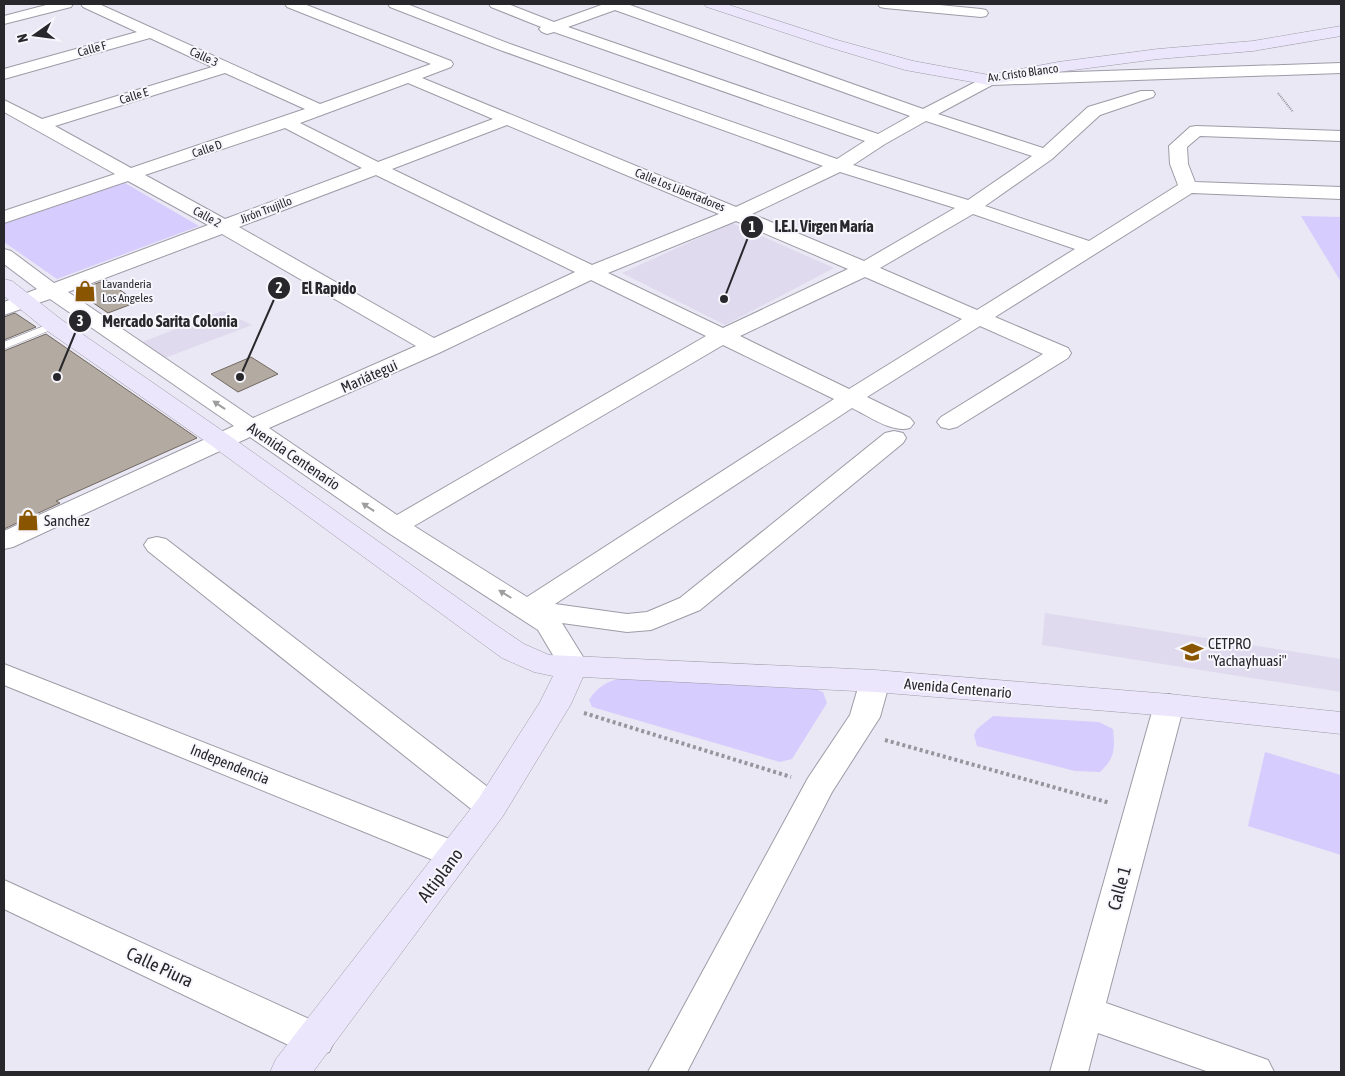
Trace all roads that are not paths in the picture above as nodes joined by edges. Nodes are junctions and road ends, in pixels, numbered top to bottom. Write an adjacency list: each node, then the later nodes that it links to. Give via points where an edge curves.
1 (66, 4): 10 (street)
2 (88, 4): 13 (street, Calle 3)
3 (292, 4): 20 (street, Calle D, via 445,64)
4 (395, 4): 16 (street)
5 (496, 4): 11 (street)
6 (615, 4): 11 (street); 25 (street)
7 (712, 4): 21 (street, Av. Cristo Blanco, via 911,66)
8 (885, 4): 9 (street)
9 (981, 13)
10 (4, 20)
11 (552, 26): 14 (street); 30 (street)
12 (1341, 31): 21 (street, Av. Cristo Blanco, via 1253,46 1058,67)
13 (151, 33): 17 (street, Calle 3); 19 (street, Calle F)
14 (536, 33)
15 (520, 40): 16 (street)
16 (504, 47): 32 (street)
17 (227, 68): 24 (street, Calle 3); 28 (street, Calle E)
18 (1341, 68): 21 (street)
19 (4, 74)
20 (409, 78): 24 (street, Calle D); 26 (street, Calle Los Libertadores)
21 (989, 80): 25 (street, Mariátegui)
22 (1147, 94): 31 (street, via 1094,111)
23 (4, 105): 28 (street, Calle 2)
24 (320, 110): 27 (street, Calle D)
25 (926, 116): 30 (street, Mariátegui); 31 (street)
26 (508, 119): 33 (street, Jirón Trujillo); 38 (street, Calle Los Libertadores)
27 (286, 122): 33 (street); 34 (street, Calle D)
28 (41, 126): 34 (street, Calle 2)
29 (1341, 136): 35 (street, via 1196,131 1178,146 1179,164)
30 (879, 140): 32 (street, Mariátegui)
31 (1046, 155): 37 (street)
32 (839, 166): 37 (street); 38 (street, Mariátegui)
33 (376, 168): 40 (street, Jirón Trujillo); 44 (street)
34 (132, 175): 39 (street, Calle D); 40 (street, Calle 2)
35 (1188, 187): 36 (street); 41 (street)
36 (1341, 193)
37 (971, 207): 41 (street); 43 (street)
38 (736, 214): 43 (street, Calle Los Libertadores); 44 (street, Mariátegui)
39 (4, 217)
40 (223, 226): 45 (street, Jirón Trujillo); 51 (street, Calle 2)
41 (1091, 248): 47 (street)
42 (4, 255): 45 (street, Avenida Centenario)
43 (865, 269): 47 (street, Calle Los Libertadores); 49 (street)
44 (592, 272): 49 (street); 51 (street, Mariátegui)
45 (52, 291): 46 (street, Jirón Trujillo); 54 (street, Avenida Centenario, one-way to 45)
46 (10, 299): 48 (street, Avenida Centenario)
47 (979, 318): 52 (street); 53 (street, Calle Los Libertadores, via 1060,353)
48 (54, 325): 50 (lane); 55 (street, Avenida Centenario)
49 (724, 336): 52 (street); 56 (street)
50 (4, 346)
51 (433, 347): 54 (street, Mariátegui)
52 (852, 398): 59 (street); 59 (street, via 898,431 690,604 651,621 627,623)
53 (949, 422)
54 (253, 428): 55 (street, Mariátegui); 56 (street, Avenida Centenario, one-way to 54)
55 (221, 441): 57 (street, Mariátegui); 60 (street, Avenida Centenario, via 513,651 545,665)
56 (396, 526): 59 (street, Avenida Centenario, one-way to 56)
57 (4, 541)
58 (157, 545): 65 (street)
59 (528, 609): 60 (street, Avenida Centenario, via 549,624)
60 (573, 665): 62 (street, Avenida Centenario); 65 (street, Altiplano, via 555,704)
61 (4, 674): 66 (street, Independencia)
62 (875, 681): 63 (street, Avenida Centenario); 71 (street, via 865,717 819,786)
63 (1169, 705): 64 (street, Avenida Centenario); 68 (street, Calle 1)
64 (1341, 722)
65 (491, 807): 66 (street, Altiplano)
66 (455, 855): 69 (street, Altiplano)
67 (4, 894): 69 (street, Calle Piura)
68 (1085, 1012): 72 (street, Calle 1); 73 (street)
69 (316, 1040): 70 (street, Altiplano)
70 (290, 1072)
71 (667, 1072)
72 (1069, 1072)
73 (1255, 1072)

